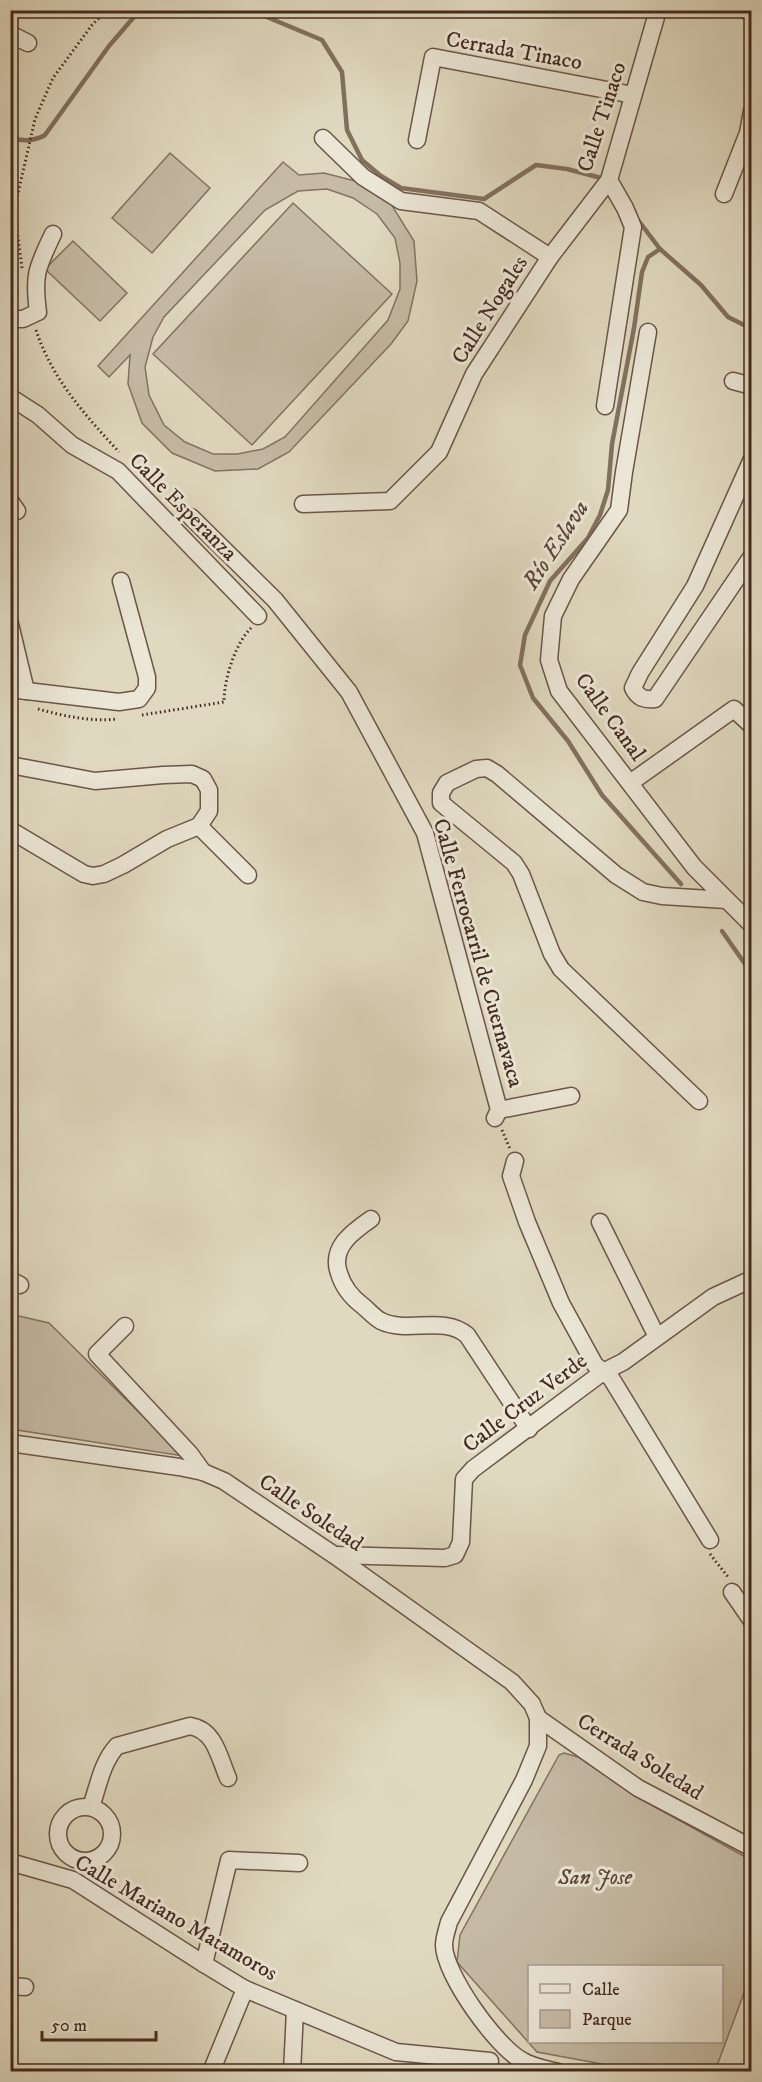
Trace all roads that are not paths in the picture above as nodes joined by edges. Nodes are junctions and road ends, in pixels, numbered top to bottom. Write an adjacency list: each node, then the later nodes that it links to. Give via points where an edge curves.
1 (658, 10): 6 (street, Calle Tinaco)
2 (745, 10): 3 (street)
3 (752, 13)
4 (10, 34): 5 (street)
5 (28, 43)
6 (633, 95): 9 (street, Cerrada Tinaco, via 433,57); 10 (street, Calle Tinaco)
7 (752, 111): 11 (street, via 748,133)
8 (322, 138): 13 (street, Calle Nogales, via 363,177 402,201 479,211)
9 (417, 140)
10 (609, 180): 13 (street, Calle Tinaco); 19 (street, via 633,227)
11 (724, 194)
12 (53, 234): 14 (street, via 37,268 38,312 33,321)
13 (550, 257): 22 (street, Calle Nogales, via 474,374 438,452 390,501)
14 (10, 319)
15 (648, 332): 31 (street, Calle Canal, via 619,510 571,579 553,616 549,660 559,691)
16 (733, 381): 17 (street)
17 (752, 386)
18 (10, 397): 26 (street, Calle Esperanza, via 72,445 118,471)
19 (605, 406)
20 (752, 459): 21 (street)
21 (745, 490): 24 (street, via 695,586 640,673 633,688 636,695 655,699)
22 (303, 504)
23 (190, 517): 37 (street, Calle Ferrocarril de Cuernavaca, via 275,600 349,692 425,833 497,1114)
24 (752, 556)
25 (121, 580): 28 (street, via 147,677 147,688 139,699 119,702)
26 (258, 616)
27 (10, 624): 28 (street)
28 (18, 690)
29 (752, 726): 31 (street, via 734,710)
30 (10, 765): 32 (street, via 95,781 192,774 203,779 209,790 209,811)
31 (630, 783): 35 (street, Calle Canal, via 694,867)
32 (200, 826): 33 (street, via 167,839 123,866 93,876); 34 (street)
33 (10, 830)
34 (248, 875)
35 (726, 900): 36 (street, Calle Canal); 38 (street, via 644,892 616,875 487,768 447,783 441,793 441,803 514,863 561,969)
36 (752, 926)
37 (571, 1096)
38 (699, 1101)
39 (515, 1161): 45 (street, via 511,1176 561,1304 595,1365)
40 (371, 1219): 46 (street, via 339,1247 335,1262 343,1286 381,1321 460,1329)
41 (600, 1222): 44 (street)
42 (752, 1279): 44 (street, Calle Cruz Verde, via 713,1297)
43 (125, 1326): 48 (street, via 97,1354)
44 (657, 1337): 45 (street, Calle Cruz Verde)
45 (603, 1372): 46 (street, Calle Cruz Verde); 49 (street)
46 (529, 1429): 50 (street, Calle Cruz Verde, via 464,1479 461,1542 455,1555)
47 (10, 1443): 48 (street, Calle Soledad)
48 (203, 1472): 50 (street, Calle Soledad, via 224,1481)
49 (710, 1540)
50 (334, 1555): 53 (street, Calle Soledad, via 512,1682 532,1704)
51 (732, 1592): 52 (street)
52 (752, 1621)
53 (538, 1718): 56 (street, Cerrada Soledad, via 638,1788); 64 (street, via 538,1746 524,1780 448,1922 444,1946 449,1970)
54 (228, 1778): 55 (street, via 210,1735 202,1728 190,1726 117,1746)
55 (91, 1807): 57 (street, via 107,1817 113,1835 106,1852 90,1861); 57 (street, via 72,1810 60,1824 59,1843 71,1858)
56 (752, 1848)
57 (80, 1861): 60 (street)
58 (10, 1862): 60 (street, Calle Mariano Matamoros)
59 (299, 1863): 61 (street, via 229,1860)
60 (73, 1880): 61 (street, Calle Mariano Matamoros)
61 (204, 1964): 62 (street, Calle Mariano Matamoros)
62 (245, 1989): 63 (street, Calle Mariano Matamoros); 66 (street)
63 (295, 2010): 65 (street, Calle Mariano Matamoros, via 396,2052); 67 (street)
64 (487, 2027): 65 (street); 68 (street, via 504,2048 522,2061)
65 (490, 2066)
66 (212, 2072)
67 (292, 2072)
68 (558, 2072)

